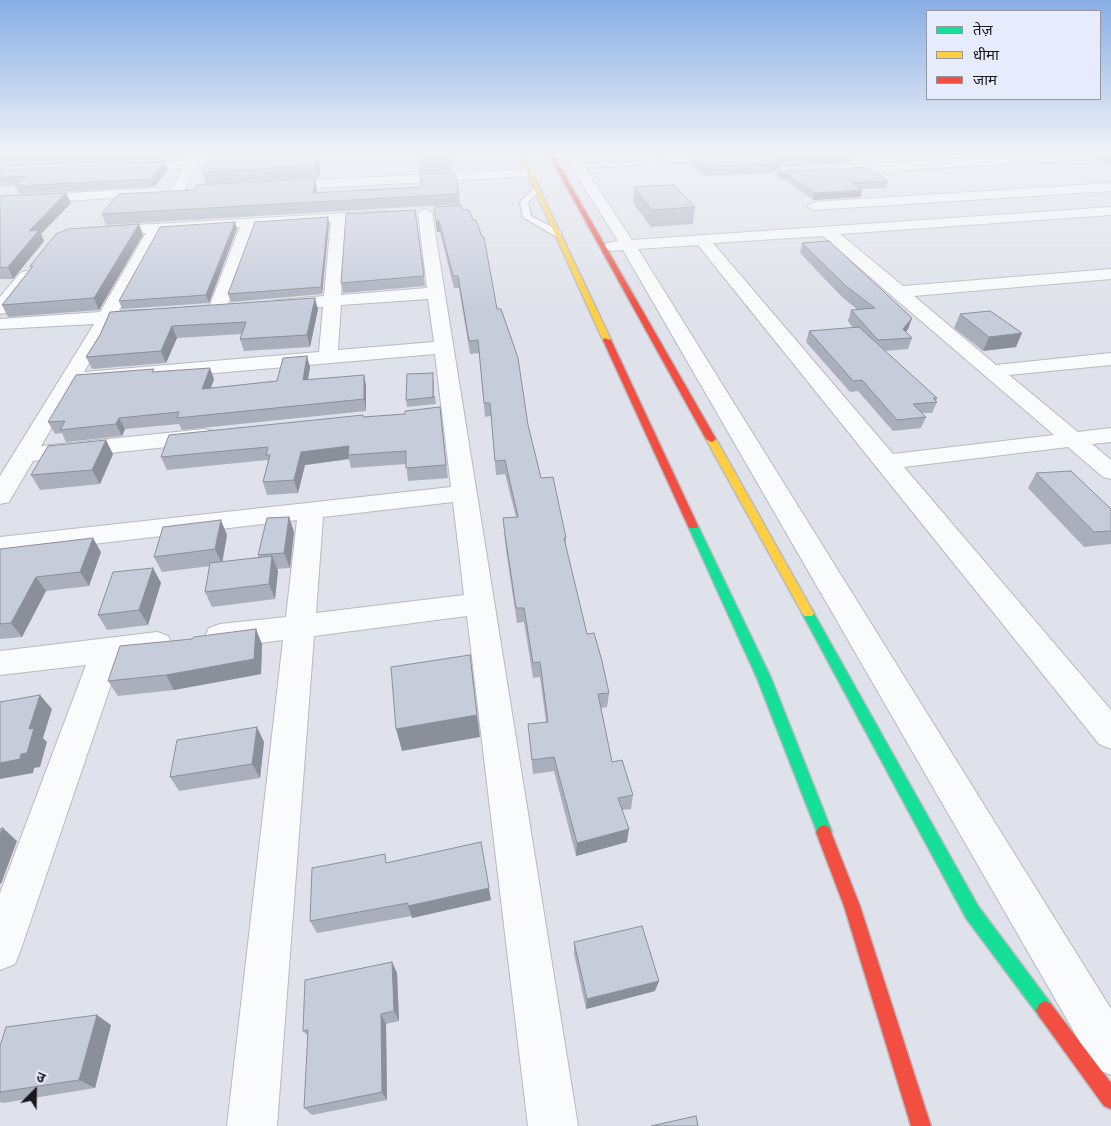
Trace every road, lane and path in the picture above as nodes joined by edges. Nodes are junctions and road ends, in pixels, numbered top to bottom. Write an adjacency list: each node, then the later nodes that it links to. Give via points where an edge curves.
1 (525, 206): 12 (lane, via 527,217)
2 (544, 206): 12 (street)
3 (593, 206): 14 (street)
4 (814, 206): 5 (street)
5 (821, 206)
6 (1111, 211): 11 (street)
7 (339, 218): 8 (street); 18 (street, via 419,213); 19 (street)
8 (249, 224): 9 (street); 23 (street)
9 (156, 228): 10 (street); 26 (street)
10 (90, 231)
11 (827, 231): 13 (street); 17 (street)
12 (558, 234): 53 (street, via 764,678 852,906)
13 (702, 240): 14 (street); 37 (street)
14 (616, 246): 49 (street); 50 (street, via 972,912)
15 (37, 263): 21 (street)
16 (1111, 274): 17 (street)
17 (898, 292): 31 (street)
18 (434, 293): 19 (street); 28 (street)
19 (334, 301): 20 (street); 29 (street)
20 (266, 306)
21 (0, 309)
22 (236, 309): 23 (street)
23 (217, 310): 24 (street)
24 (198, 312)
25 (162, 314): 26 (street)
26 (106, 318): 27 (street); 32 (street)
27 (0, 324)
28 (444, 347): 29 (street); 39 (street, via 443,412)
29 (328, 356): 32 (street)
30 (1111, 359): 31 (street)
31 (992, 371): 35 (street)
32 (70, 379): 36 (street)
33 (229, 434): 36 (street)
34 (1111, 436): 35 (street)
35 (1073, 440): 37 (street); 38 (street)
36 (24, 455): 40 (street)
37 (885, 462): 47 (street)
38 (1111, 472)
39 (464, 493): 41 (street); 43 (street)
40 (0, 496)
41 (311, 510): 42 (street); 44 (street)
42 (0, 546)
43 (480, 604): 44 (street); 52 (street)
44 (301, 626): 45 (street); 51 (street)
45 (107, 650): 46 (street); 48 (street)
46 (0, 663)
47 (1111, 734)
48 (0, 948)
49 (1111, 1052)
50 (1111, 1099)
51 (252, 1126)
52 (553, 1126)
53 (922, 1126)

